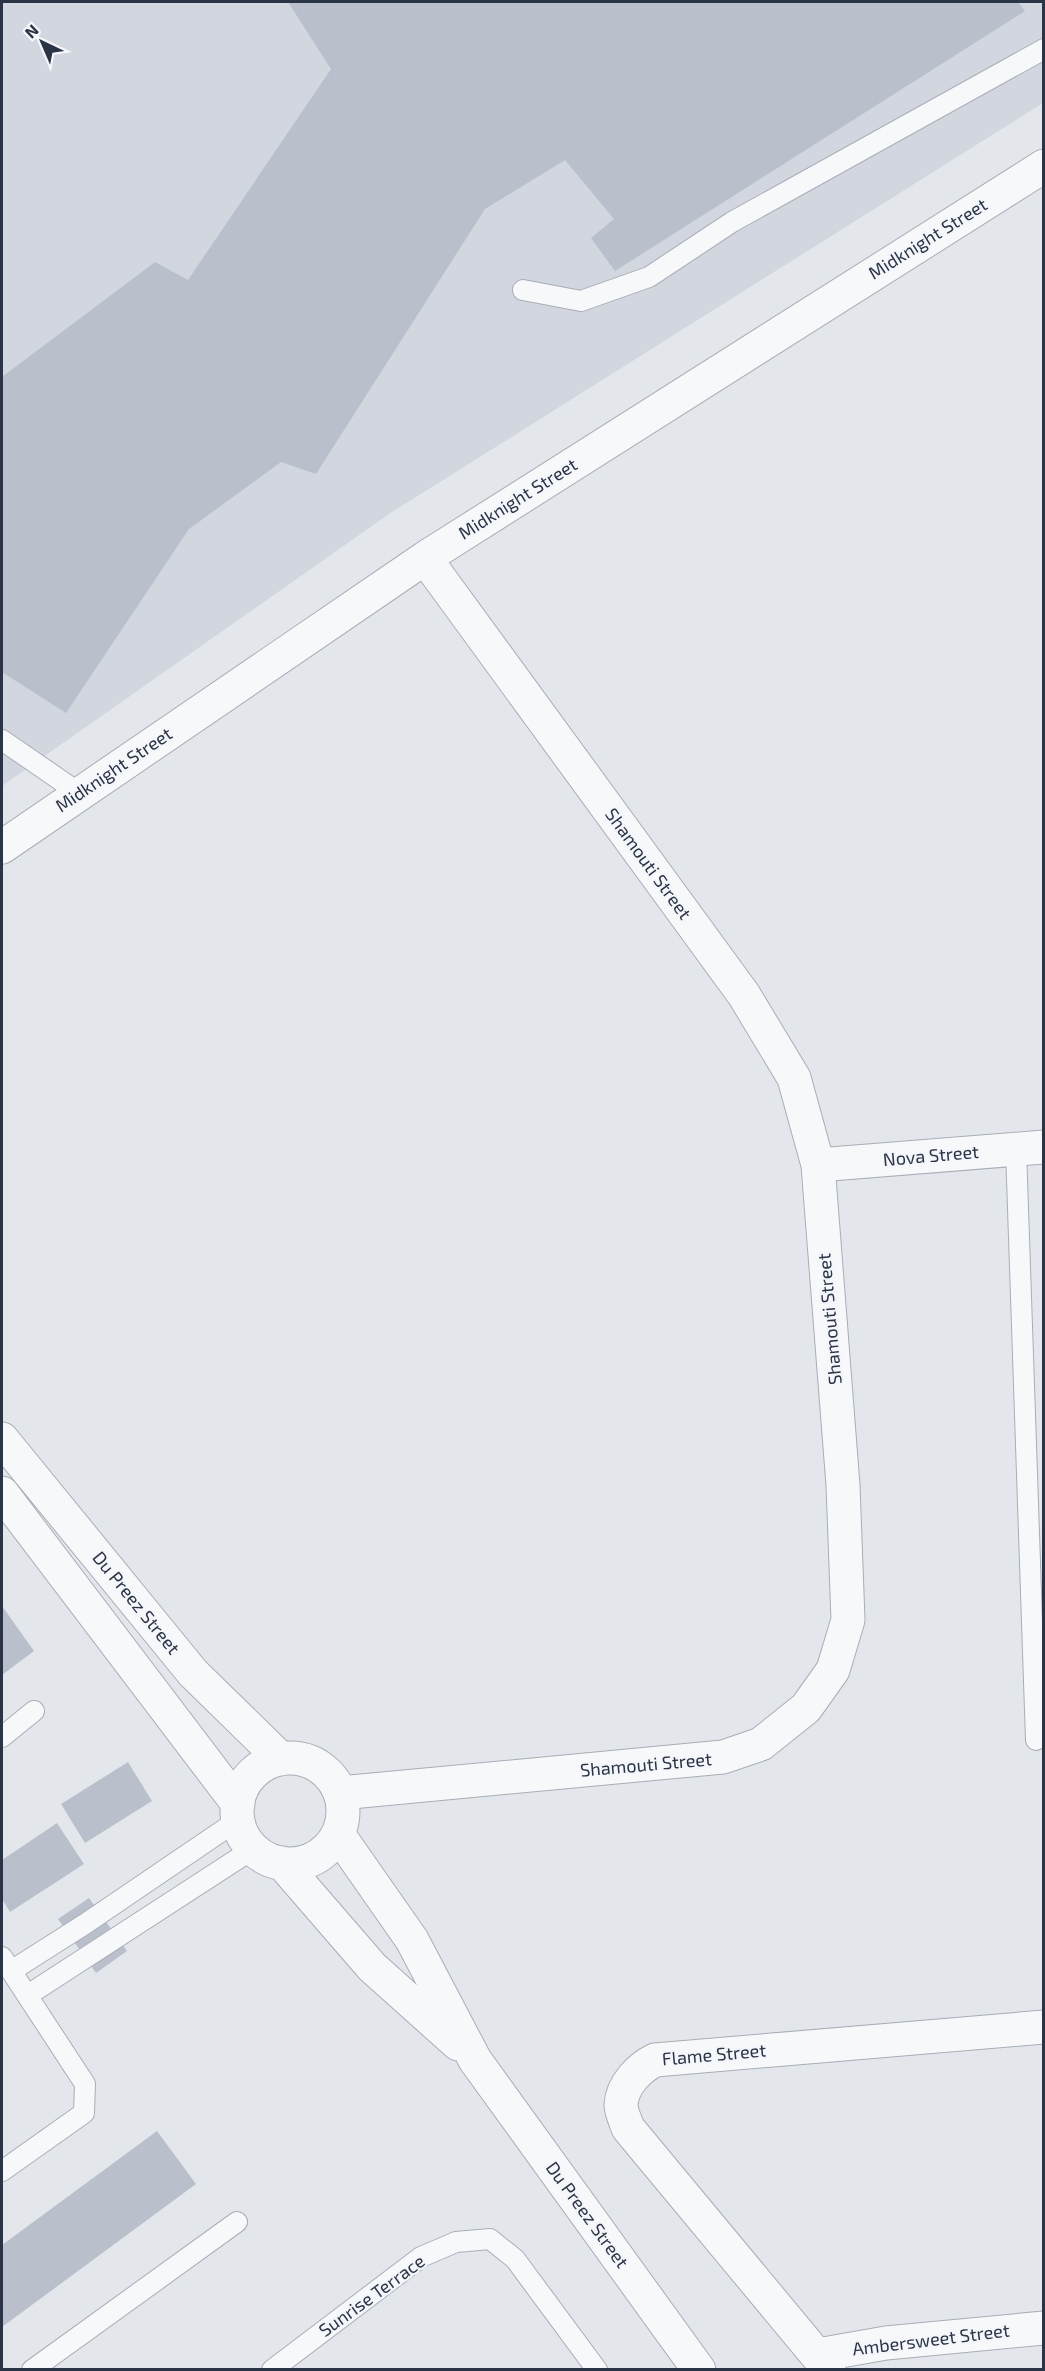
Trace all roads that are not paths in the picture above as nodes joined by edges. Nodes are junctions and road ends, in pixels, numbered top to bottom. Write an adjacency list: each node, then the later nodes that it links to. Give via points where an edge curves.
1 (1044, 49): 3 (lane, via 732,222 650,277 581,301)
2 (1044, 166): 4 (street, Midknight Street)
3 (524, 290)
4 (424, 558): 6 (street, Midknight Street); 9 (street, Shamouti Street, via 744,995 794,1078)
5 (2, 740): 6 (lane)
6 (79, 794): 7 (street, Midknight Street)
7 (2, 847)
8 (1030, 1148): 9 (street, Nova Street); 14 (lane)
9 (818, 1165): 16 (street, Shamouti Street, via 843,1485 849,1620 833,1671 806,1708 761,1744 723,1757)
10 (2, 1439): 15 (street, Du Preez Street, via 193,1673)
11 (2, 1493): 17 (street)
12 (34, 1711): 13 (lane)
13 (2, 1737)
14 (1036, 1740)
15 (281, 1759): 16 (street, via 298,1758 314,1763 328,1773); 17 (street, via 252,1774 243,1787)
16 (340, 1793): 18 (street, via 343,1818)
17 (238, 1812): 19 (street, via 243,1836); 21 (lane)
18 (338, 1834): 20 (street, via 315,1858); 26 (street, Du Preez Street, via 412,1940)
19 (253, 1849): 20 (street); 22 (lane)
20 (282, 1863): 26 (street, Du Preez Street, via 372,1967)
21 (120, 1900): 22 (lane); 23 (lane)
22 (136, 1924): 24 (lane)
23 (6, 1964): 24 (lane)
24 (28, 1995): 27 (lane, via 85,2084 84,2113)
25 (1044, 2027): 30 (street, Flame Street, via 655,2060 634,2076 621,2105 628,2128)
26 (475, 2060): 34 (street, Du Preez Street)
27 (2, 2171)
28 (237, 2222): 31 (lane)
29 (1044, 2328): 30 (street, Ambersweet Street, via 886,2343)
30 (823, 2362)
31 (32, 2370)
32 (272, 2370): 33 (lane, Sunrise Terrace, via 421,2257 456,2242 490,2240 516,2259)
33 (597, 2370)
34 (699, 2370)

